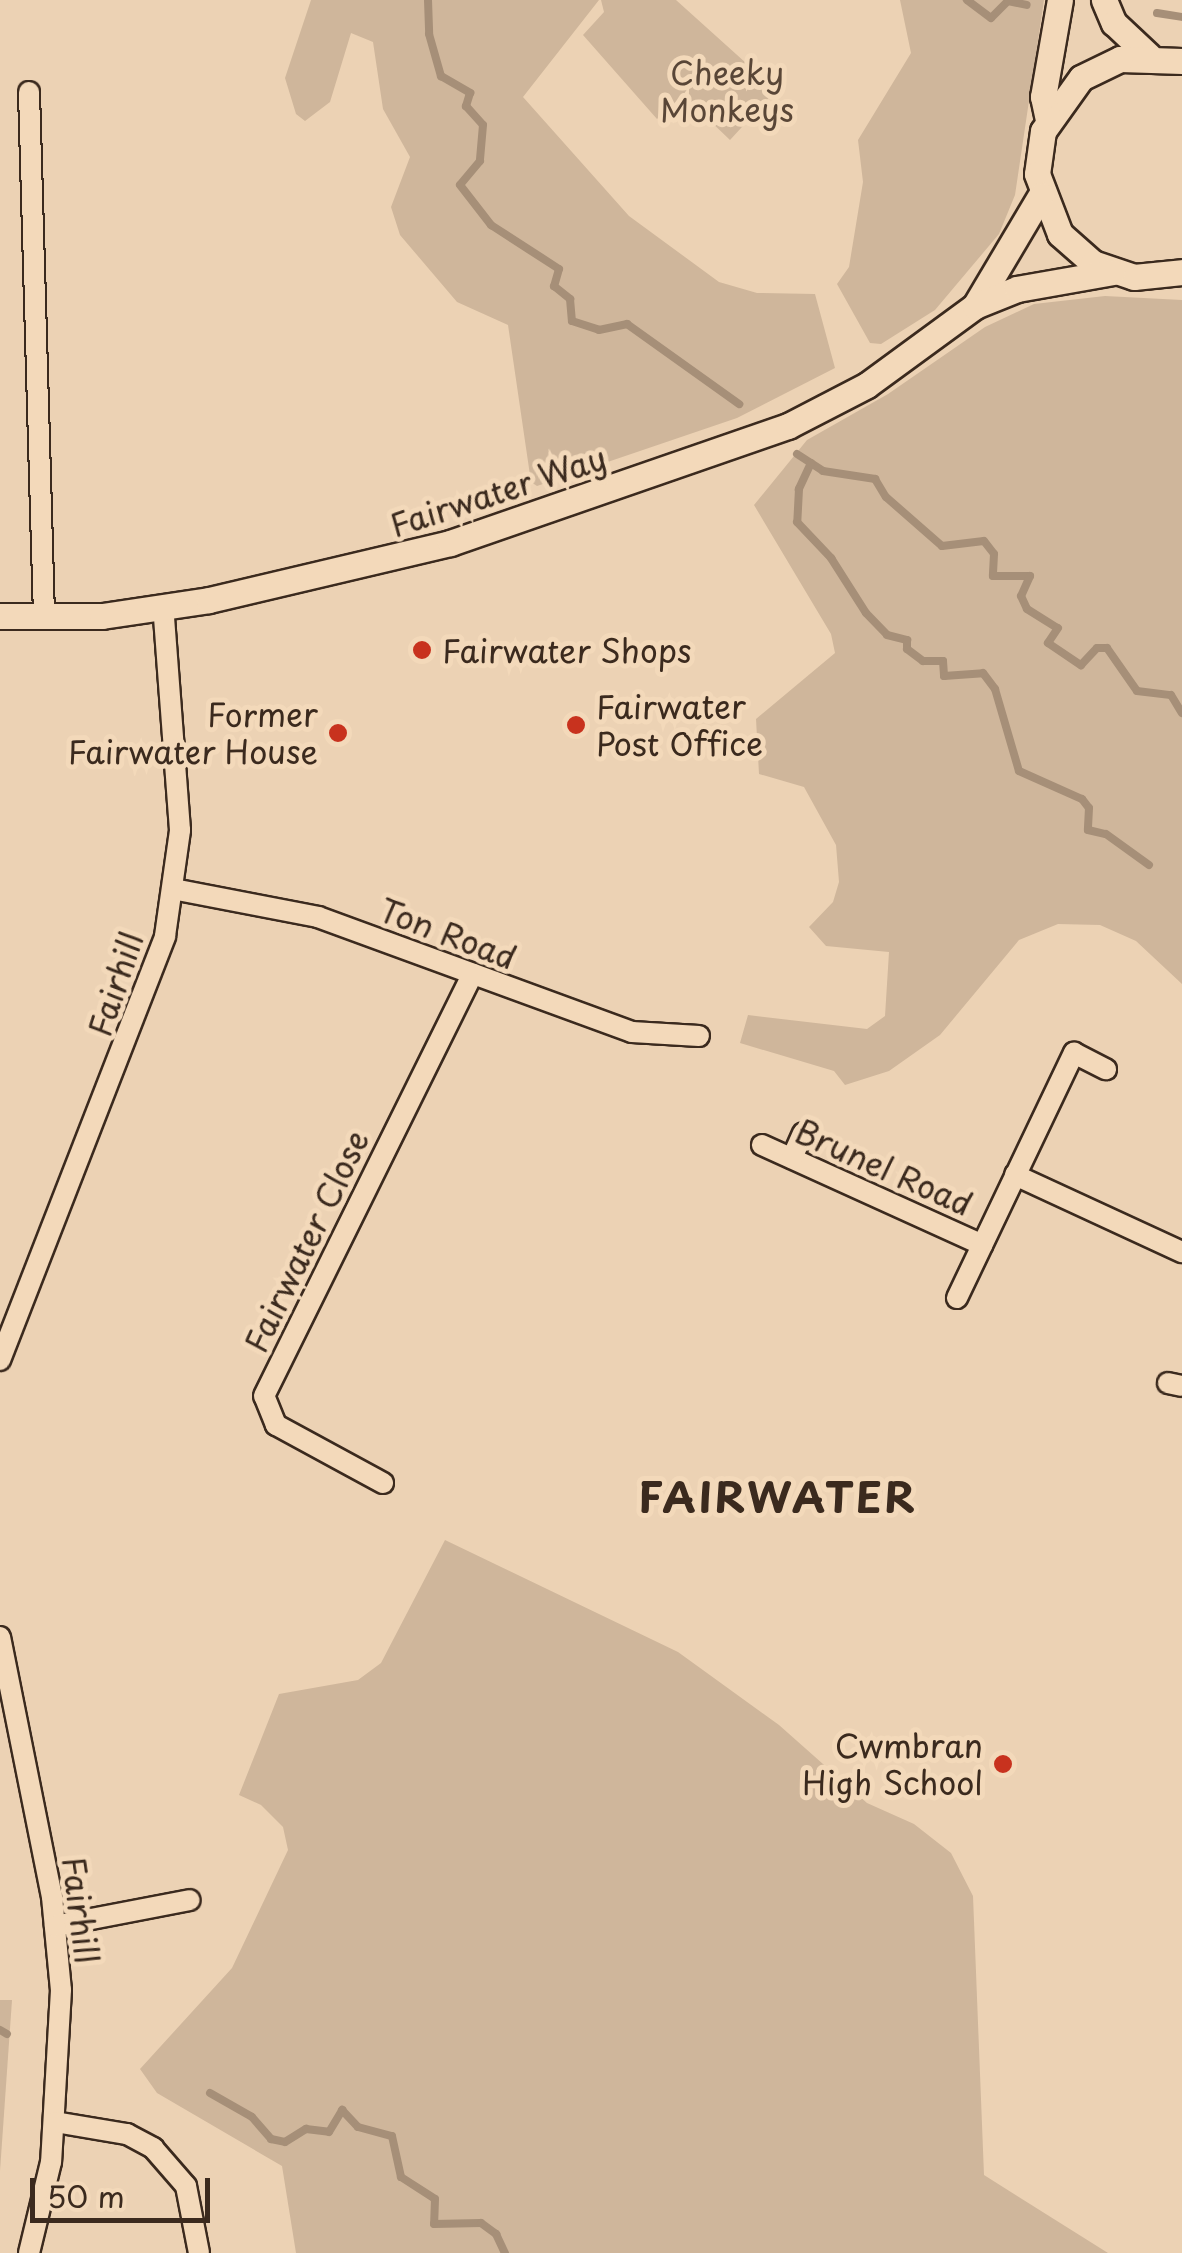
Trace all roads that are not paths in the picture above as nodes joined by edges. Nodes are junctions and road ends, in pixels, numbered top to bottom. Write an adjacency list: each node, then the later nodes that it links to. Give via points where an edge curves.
1 (1060, 0): 6 (street, via 1043,97)
2 (1104, 0): 3 (street, via 1114,23)
3 (1149, 56): 4 (street); 6 (street, via 1120,59 1080,78)
4 (1182, 60)
5 (29, 92): 13 (street)
6 (1048, 120): 7 (street, via 1038,152)
7 (1041, 196): 8 (street, via 1075,250); 10 (street, Fairwater Way)
8 (1113, 272): 9 (street); 10 (street, Fairwater Way, via 1017,289)
9 (1176, 276)
10 (975, 306): 11 (street, Fairwater Way, via 867,384 735,446 379,564)
11 (163, 606): 13 (street, Fairwater Way); 14 (street, Fairhill, via 180,830)
12 (0, 616): 13 (street, Fairwater Way)
13 (44, 616)
14 (173, 890): 15 (street, Ton Road, via 318,917); 24 (street, Fairhill, via 153,981)
15 (474, 974): 16 (street, Ton Road, via 632,1032); 27 (street, Fairwater Close, via 264,1396 276,1426)
16 (699, 1036)
17 (1106, 1069): 21 (street, Brunel Road, via 1074,1053)
18 (803, 1133): 20 (street)
19 (762, 1144): 20 (street, Brunel Road)
20 (792, 1158): 22 (street, Brunel Road)
21 (1015, 1176): 22 (street, Brunel Road); 23 (street, Brunel Road)
22 (982, 1245): 25 (street, Brunel Road)
23 (1182, 1252)
24 (9, 1296): 26 (street, Fairhill)
25 (957, 1298)
26 (0, 1360)
27 (384, 1483)
28 (0, 1637): 29 (street, Fairhill)
29 (7, 1707): 31 (street, Fairhill)
30 (190, 1900): 31 (street)
31 (55, 1926): 32 (street, Fairhill, via 61,2008)
32 (55, 2122): 33 (street, Fairhill); 34 (street, via 127,2134 153,2148 186,2186)
33 (29, 2253)
34 (198, 2253)

